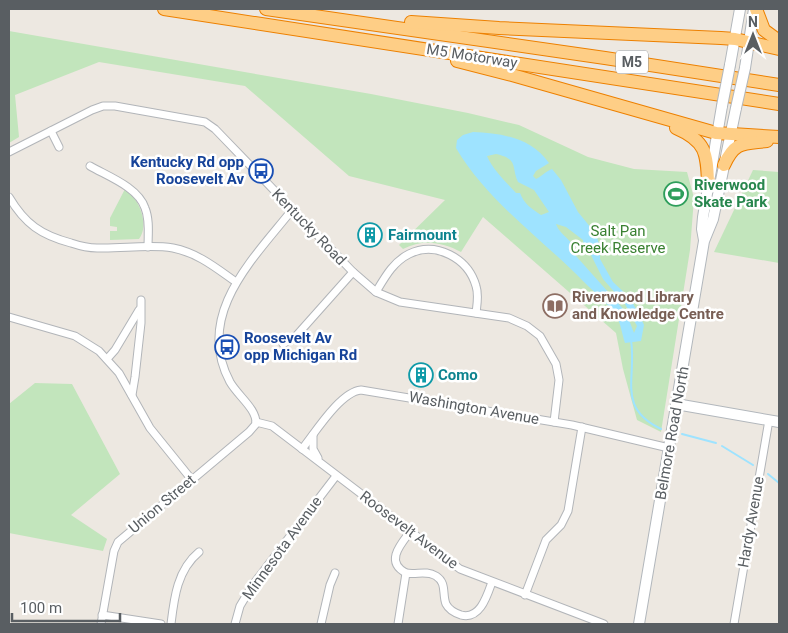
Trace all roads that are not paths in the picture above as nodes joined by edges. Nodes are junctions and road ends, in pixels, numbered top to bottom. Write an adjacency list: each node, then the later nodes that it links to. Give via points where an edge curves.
1 (164, 9): 6 (highway, M5 Motorway / M5)
2 (266, 9): 5 (highway, M5 Motorway / M5)
3 (740, 9): 7 (main road, Belmore Road North)
4 (755, 9): 8 (highway, via 764,30); 9 (main road, Belmore Road North)
5 (312, 15): 7 (highway, via 478,27); 11 (highway, M5 Motorway / M5)
6 (350, 37): 12 (highway, M5 Motorway / M5); 13 (highway, via 495,70)
7 (735, 39): 9 (highway); 15 (main road, Belmore Road North, bridge)
8 (779, 41)
9 (749, 43): 10 (highway); 16 (main road, Belmore Road North, bridge)
10 (779, 49)
11 (779, 85)
12 (779, 104)
13 (626, 108): 15 (highway); 22 (highway, via 688,134 701,144 706,156)
14 (51, 131): 18 (street); 19 (street, Kentucky Road); 24 (street, Kentucky Road, via 97,108 109,106 200,120 215,128)
15 (716, 133): 16 (highway); 22 (main road, Belmore Road North)
16 (730, 134): 17 (highway); 20 (main road, Belmore Road North)
17 (779, 138): 20 (highway, via 739,145 730,151)
18 (59, 147)
19 (9, 152)
20 (724, 165): 25 (main road, Belmore Road North, via 714,219)
21 (90, 166): 26 (street, via 128,188 144,203)
22 (708, 183): 25 (main road, Belmore Road North, via 702,229)
23 (9, 197): 26 (street, via 32,226 54,238 91,248)
24 (292, 210): 27 (street, Kentucky Road); 28 (street)
25 (704, 241): 37 (main road, Belmore Road North)
26 (148, 247): 28 (street, via 191,253)
27 (353, 272): 29 (street, Kentucky Road); 34 (street, via 296,336)
28 (236, 282): 39 (street, via 222,314 220,347 229,379 256,416)
29 (376, 292): 32 (street, Kentucky Road, via 400,302); 32 (street, via 403,257 418,251 440,251 455,257 470,272 478,292)
30 (141, 300): 31 (street)
31 (140, 310): 35 (street); 36 (street)
32 (476, 313): 40 (street, Kentucky Road, via 509,318 540,336 556,364 559,380)
33 (9, 317): 35 (street, via 75,336)
34 (283, 344)
35 (108, 358): 36 (street)
36 (132, 395): 47 (street, via 150,428)
37 (676, 404): 38 (main road); 43 (main road, Belmore Road North)
38 (774, 421): 63 (street, Hardy Avenue)
39 (256, 422): 44 (street, Roosevelt Avenue, via 272,426); 47 (street, Union Street, via 249,432)
40 (554, 422): 41 (street, Washington Avenue); 42 (street, Washington Avenue, via 361,390 345,397)
41 (582, 427): 43 (street, Washington Avenue); 53 (street, via 568,511 561,525 546,540)
42 (313, 435): 44 (street, Washington Avenue); 45 (street, via 313,449)
43 (669, 448): 62 (main road, Belmore Road North)
44 (302, 449): 45 (street, Roosevelt Avenue)
45 (321, 463): 46 (street, Roosevelt Avenue)
46 (336, 476): 48 (street, Roosevelt Avenue); 58 (street, Minnesota Avenue, via 252,586)
47 (192, 480): 54 (street, Union Street, via 118,542)
48 (410, 532): 50 (street, via 395,555 399,568); 52 (street, Roosevelt Avenue, via 460,569)
49 (199, 552): 57 (street, via 188,562 181,577)
50 (406, 573): 52 (street, via 435,575 443,584 447,606 465,616 476,613 480,608); 60 (street)
51 (335, 574): 59 (street)
52 (492, 582): 53 (street, Roosevelt Avenue)
53 (525, 595): 61 (street, Roosevelt Avenue)
54 (102, 615): 55 (street, Union Street); 56 (street)
55 (100, 624)
56 (161, 624)
57 (171, 624)
58 (234, 624)
59 (321, 624)
60 (398, 624)
61 (604, 624)
62 (639, 624)
63 (734, 624)

